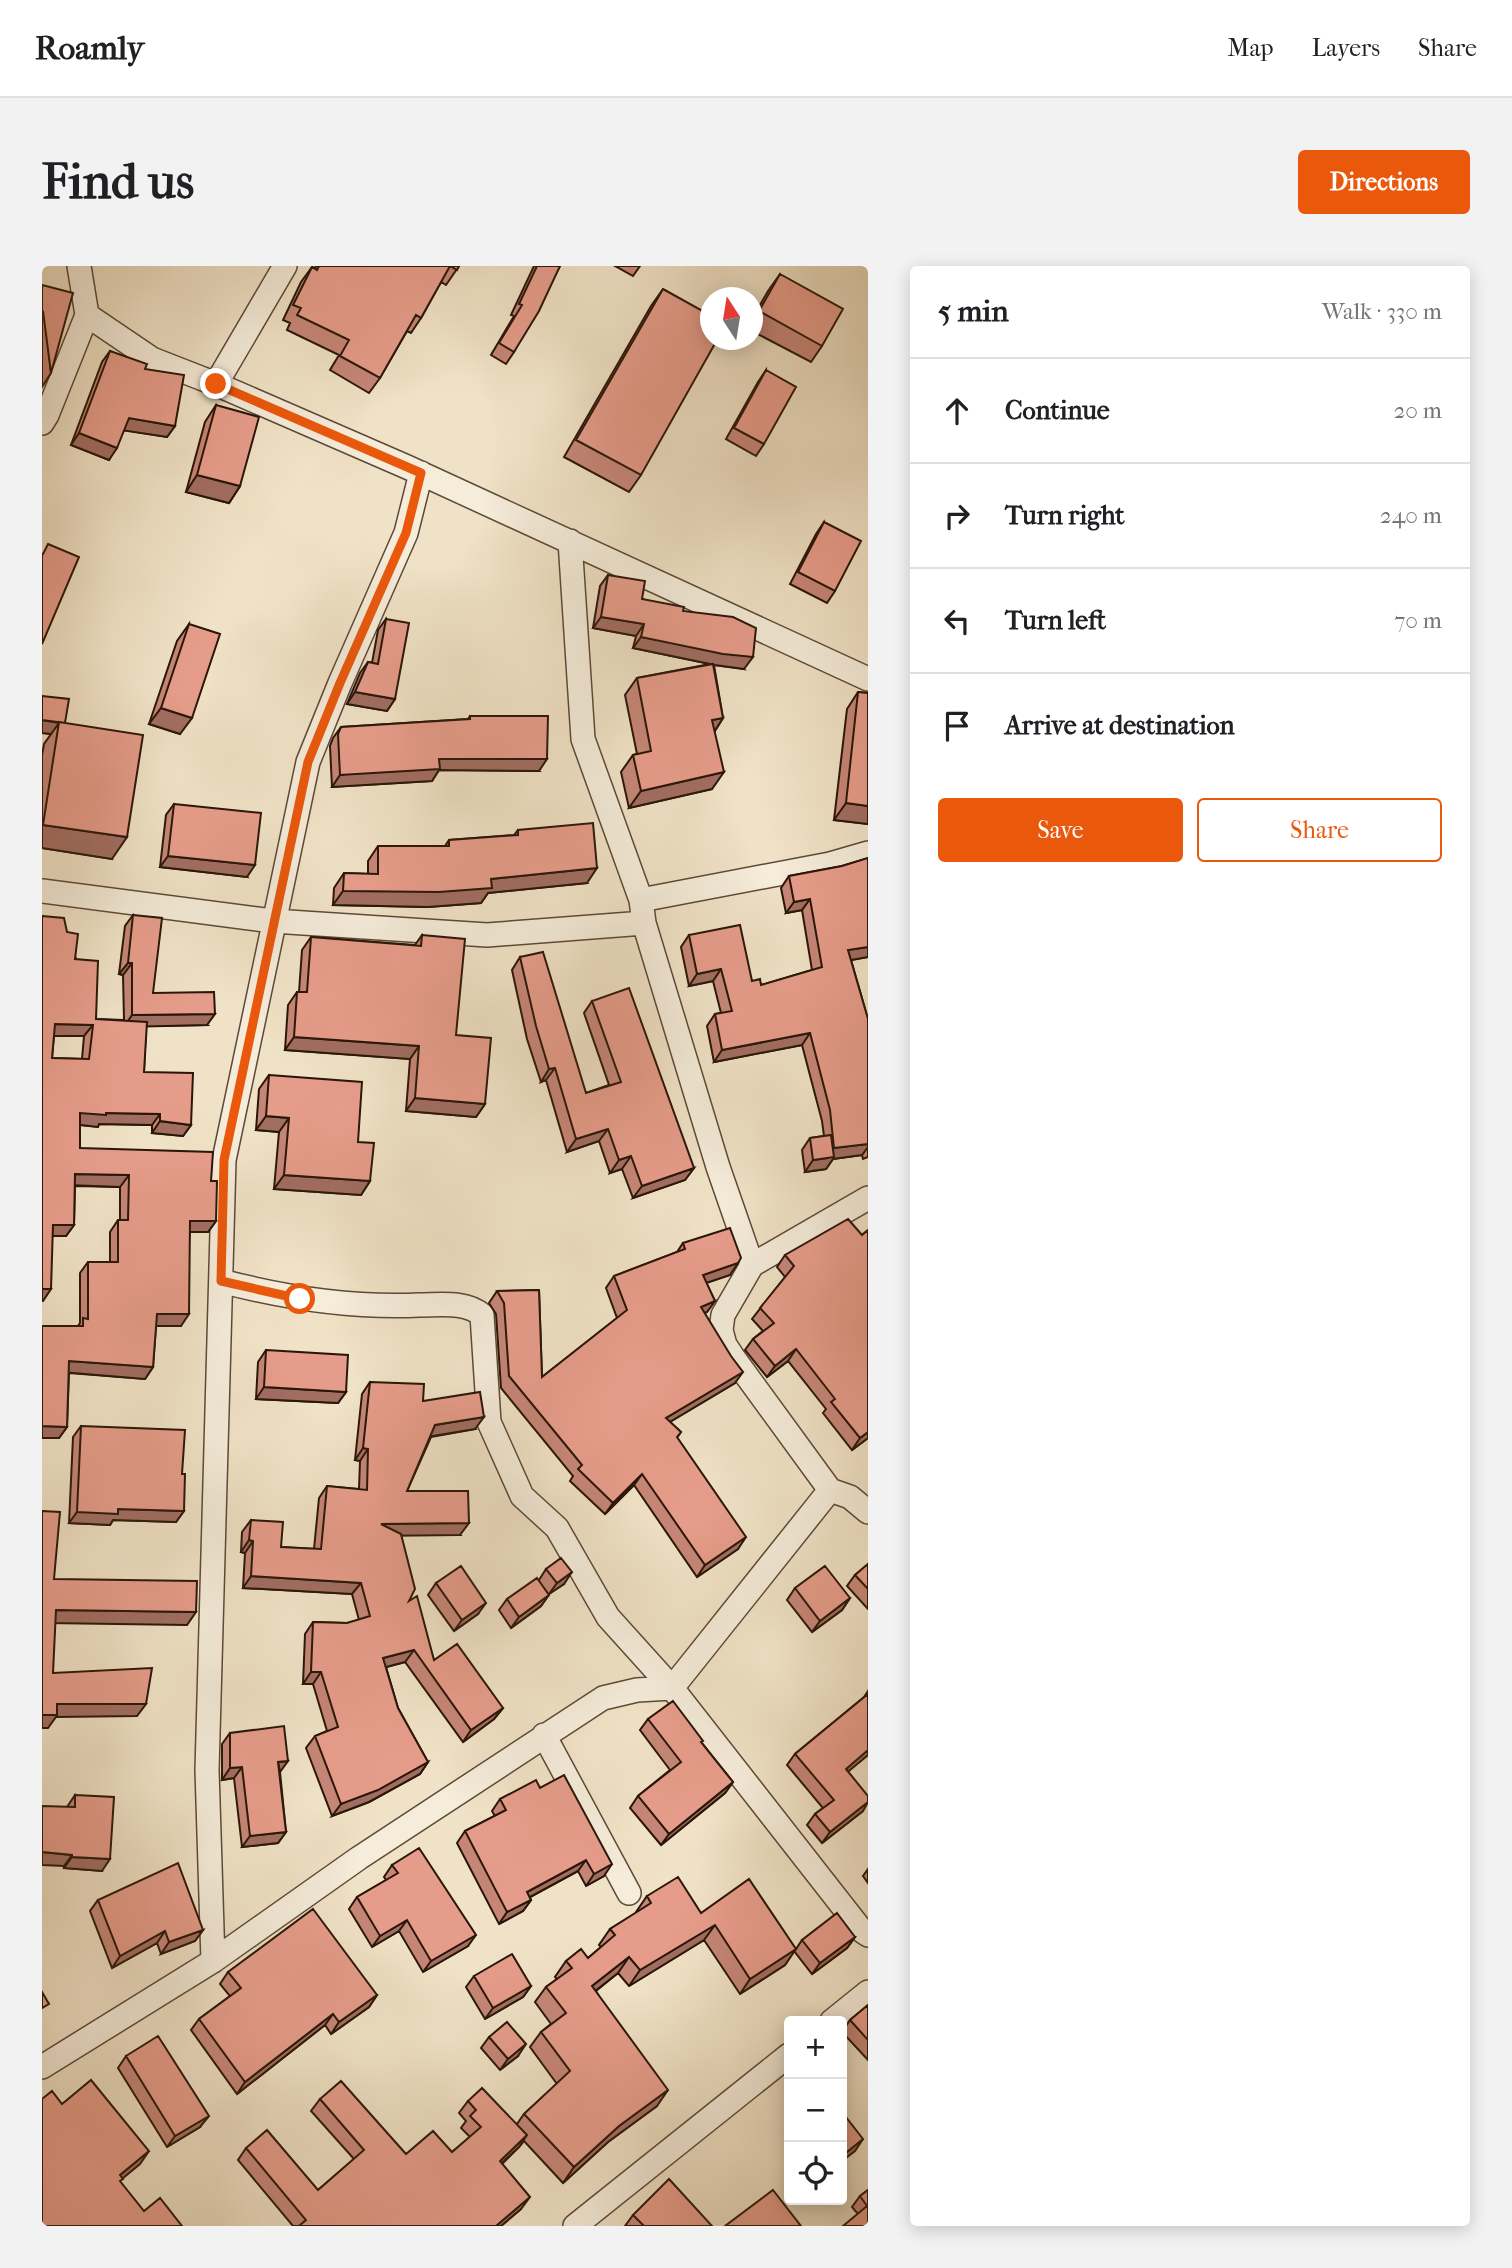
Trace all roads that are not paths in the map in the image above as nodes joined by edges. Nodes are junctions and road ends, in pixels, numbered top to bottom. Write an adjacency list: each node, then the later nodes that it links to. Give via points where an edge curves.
1 (79, 266): 3 (street)
2 (285, 266): 4 (street)
3 (87, 315): 4 (street, via 152,359); 5 (street)
4 (216, 384): 6 (street)
5 (42, 423)
6 (421, 473): 7 (street); 12 (street, via 406,533 308,762)
7 (569, 541): 8 (street); 11 (street, via 583,738)
8 (868, 679)
9 (868, 853): 11 (street)
10 (42, 891): 12 (street)
11 (641, 900): 13 (street)
12 (273, 921): 13 (street, via 487,935); 16 (street, via 224,1160)
13 (644, 923): 15 (street)
14 (868, 1198): 15 (street)
15 (752, 1265): 17 (street, via 723,1315 725,1345)
16 (221, 1281): 19 (street, via 300,1299 459,1305 482,1315 489,1422 522,1496 557,1528 608,1617); 23 (street, via 207,1770)
17 (830, 1490): 18 (street, via 850,1497); 19 (street)
18 (868, 1512)
19 (672, 1688): 20 (street, via 603,1698); 22 (street)
20 (544, 1735): 21 (street); 23 (street)
21 (629, 1894)
22 (868, 1935)
23 (213, 1961): 27 (street)
24 (868, 1992): 25 (street)
25 (838, 2016)
26 (784, 2059): 28 (street)
27 (42, 2067)
28 (575, 2226)

